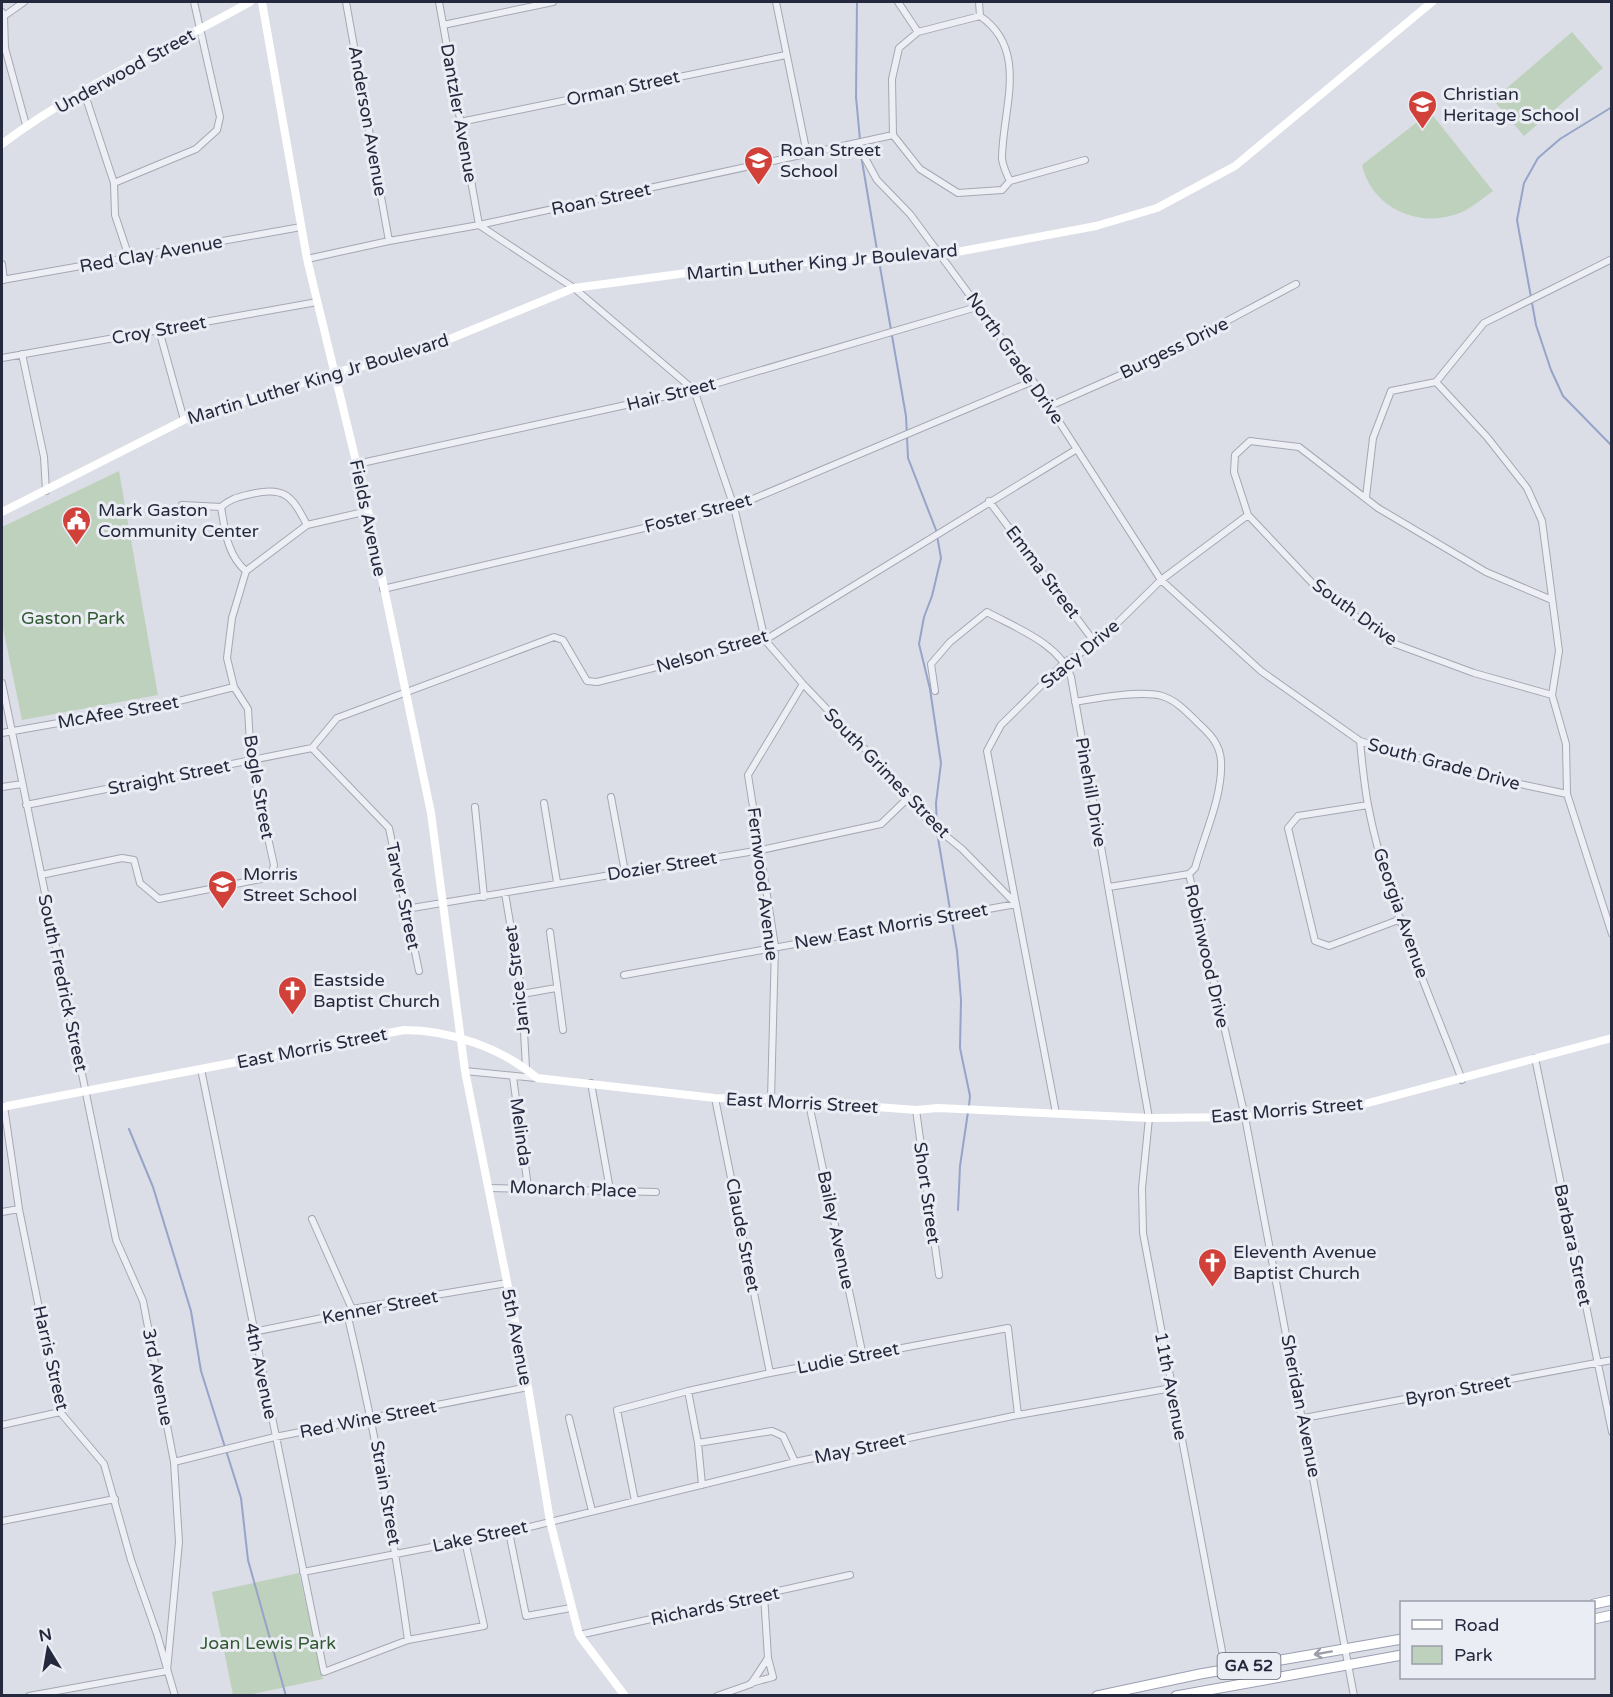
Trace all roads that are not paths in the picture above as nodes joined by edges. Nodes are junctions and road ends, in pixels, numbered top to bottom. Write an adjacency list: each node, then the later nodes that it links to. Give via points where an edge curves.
1 (24, 2): 12 (street)
2 (194, 2): 15 (street)
3 (250, 2): 15 (street, Underwood Street)
4 (262, 2): 30 (street, Fields Avenue)
5 (346, 2): 31 (street, Anderson Avenue)
6 (439, 2): 14 (street, Dantzler Avenue)
7 (553, 2): 14 (street)
8 (776, 2): 18 (street)
9 (898, 2): 16 (street)
10 (979, 2): 13 (street)
11 (1432, 2): 32 (street, Martin Luther King Jr Boulevard, via 1256,150 1186,195 1096,226)
12 (3, 14): 17 (street)
13 (980, 16): 16 (street); 27 (street, via 994,26 1010,72 1002,162)
14 (444, 25): 20 (street, Dantzler Avenue)
15 (201, 29): 19 (street, Underwood Street); 28 (street, via 220,117 217,130 196,149)
16 (918, 32): 22 (street, via 899,48 894,68)
17 (3, 49): 21 (street)
18 (786, 55): 20 (street, Orman Street); 25 (street)
19 (84, 92): 21 (street, Underwood Street); 28 (street)
20 (460, 122): 29 (street, Dantzler Avenue)
21 (26, 125): 23 (street, Underwood Street)
22 (893, 135): 24 (street, Roan Street); 27 (street, via 920,169 958,193 1002,190)
23 (2, 144)
24 (858, 145): 25 (street, Roan Street); 32 (street, North Grade Drive, via 877,180 910,214)
25 (807, 154): 29 (street, Roan Street)
26 (1085, 160): 27 (street)
27 (1010, 181)
28 (114, 183): 33 (street, via 115,215)
29 (480, 225): 31 (street, Roan Street); 39 (street)
30 (301, 227): 33 (street, Red Clay Avenue); 34 (street, Fields Avenue)
31 (389, 241): 34 (street, Roan Street)
32 (941, 255): 39 (street, Martin Luther King Jr Boulevard, via 758,264); 41 (street, North Grade Drive)
33 (129, 257): 37 (street, Red Clay Avenue)
34 (307, 259): 40 (street, Fields Avenue)
35 (1611, 259): 47 (street, via 1484,323)
36 (2, 264): 37 (street)
37 (3, 280)
38 (1296, 284): 49 (street, Burgess Drive, via 1172,351)
39 (574, 288): 45 (street, Martin Luther King Jr Boulevard, via 418,352); 48 (street)
40 (316, 302): 42 (street, Croy Street); 45 (street, Fields Avenue)
41 (980, 306): 46 (street, North Grade Drive); 48 (street, Hair Street)
42 (159, 330): 43 (street, Croy Street); 50 (street)
43 (22, 354): 44 (street, Croy Street); 53 (street, via 44,456)
44 (2, 358)
45 (334, 374): 50 (street, Martin Luther King Jr Boulevard); 52 (street, Fields Avenue)
46 (1033, 381): 49 (street, North Grade Drive); 58 (street, Foster Street)
47 (1436, 382): 54 (street, via 1391,391 1373,438); 66 (street, via 1527,488 1542,521)
48 (694, 390): 52 (street, Hair Street); 58 (street)
49 (1050, 406): 51 (street, North Grade Drive)
50 (184, 420): 53 (street, Martin Luther King Jr Boulevard)
51 (1077, 449): 55 (street, Nelson Street); 64 (street, North Grade Drive)
52 (357, 465): 59 (street, Fields Avenue)
53 (46, 491): 60 (street, Martin Luther King Jr Boulevard)
54 (1366, 497): 61 (street, via 1299,447 1250,441 1235,455 1234,472); 66 (street, via 1486,572)
55 (989, 501): 67 (street, Nelson Street); 68 (street, Emma Street)
56 (182, 505): 57 (street)
57 (221, 507): 62 (street, via 237,496 270,489 288,497); 63 (street, via 234,559)
58 (734, 507): 65 (street, Foster Street); 67 (street)
59 (368, 511): 62 (street); 65 (street, Fields Avenue)
60 (2, 512)
61 (1248, 515): 64 (street, Stacy Drive); 75 (street, South Drive, via 1316,586 1390,642 1474,673)
62 (307, 525): 63 (street)
63 (246, 571): 72 (street, Bogle Street, via 232,618 227,658)
64 (1161, 580): 68 (street, Stacy Drive); 79 (street, South Grade Drive, via 1261,671)
65 (383, 589): 74 (street, Fields Avenue)
66 (1552, 600): 75 (street, via 1559,651)
67 (765, 640): 71 (street, South Grimes Street); 74 (street, Nelson Street, via 597,682 587,681 563,640 554,637)
68 (1096, 644): 69 (street, Stacy Drive)
69 (1065, 662): 73 (street, via 1037,640 987,612 950,642 931,664); 76 (street, Pinehill Drive); 100 (street, Stacy Drive, via 1001,725 987,751)
70 (2, 683): 77 (street, South Fredrick Street)
71 (803, 684): 86 (street, South Grimes Street); 91 (street, Fernwood Avenue, via 748,775)
72 (234, 687): 77 (street, McAfee Street, via 171,703); 81 (street, Bogle Street, via 248,709)
73 (935, 691)
74 (405, 693): 80 (street, via 337,718); 99 (street, Fields Avenue, via 431,813)
75 (1552, 695): 84 (street, via 1566,744)
76 (1076, 702): 93 (street, Robinwood Drive, via 1126,696 1164,697 1212,736 1221,763 1218,790 1195,868); 96 (street, Pinehill Drive)
77 (11, 731): 78 (street, McAfee Street); 82 (street, South Fredrick Street)
78 (2, 733)
79 (1360, 741): 84 (street, South Grade Drive, via 1478,775); 89 (street, Georgia Avenue)
80 (312, 748): 81 (street, Straight Street); 101 (street, Tarver Street, via 389,828)
81 (251, 761): 88 (street, Straight Street); 94 (street, Bogle Street, via 274,865 271,877 159,899 140,884 134,860 122,858)
82 (22, 784): 83 (street); 88 (street, South Fredrick Street)
83 (2, 788)
84 (1567, 794): 104 (street)
85 (611, 797): 92 (street)
86 (908, 798): 91 (street, Dozier Street, via 881,824); 100 (street, South Grimes Street)
87 (544, 803): 95 (street)
88 (26, 805): 94 (street, South Fredrick Street)
89 (1368, 805): 102 (street, Georgia Avenue); 102 (street, via 1298,816 1288,828 1315,941 1329,946)
90 (475, 807): 98 (street)
91 (761, 850): 92 (street, Dozier Street); 105 (street, Fernwood Avenue)
92 (626, 872): 95 (street, Dozier Street)
93 (1188, 874): 96 (street); 128 (street, Robinwood Drive)
94 (41, 875): 121 (street, South Fredrick Street)
95 (557, 882): 97 (street, Dozier Street)
96 (1109, 887): 129 (street, Pinehill Drive)
97 (505, 892): 98 (street, Dozier Street); 109 (street, Janice Street)
98 (484, 897): 99 (street, Dozier Street)
99 (442, 903): 101 (street, Dozier Street); 111 (street, Fields Avenue)
100 (1016, 904): 105 (street, New East Morris Street); 127 (street)
101 (406, 909): 106 (street, Tarver Street)
102 (1401, 919): 119 (street, Georgia Avenue)
103 (550, 932): 108 (street)
104 (1611, 934)
105 (775, 946): 107 (street, New East Morris Street); 123 (street, Fernwood Avenue)
106 (419, 971)
107 (624, 975)
108 (556, 988): 109 (street); 110 (street)
109 (522, 994): 114 (street, Janice Street)
110 (563, 1030)
111 (460, 1037): 114 (street, East Morris Street); 115 (street, East Morris Street, via 404,1030); 116 (street, 5th Avenue)
112 (1611, 1038): 113 (street, East Morris Street)
113 (1535, 1058): 119 (street, East Morris Street); 143 (street, Barbara Street)
114 (525, 1068): 118 (street, East Morris Street)
115 (201, 1069): 121 (street, East Morris Street); 140 (street, 4th Avenue)
116 (465, 1071): 117 (street); 131 (street, 5th Avenue)
117 (513, 1077): 118 (street); 130 (street, Melinda)
118 (537, 1078): 120 (street, East Morris Street)
119 (1462, 1080): 128 (street, East Morris Street, via 1353,1107)
120 (591, 1083): 122 (street, East Morris Street); 132 (street)
121 (85, 1091): 125 (street, East Morris Street); 157 (street, 3rd Avenue, via 116,1240 143,1301)
122 (715, 1098): 123 (street, East Morris Street); 144 (street, Claude Street)
123 (771, 1099): 124 (street, East Morris Street)
124 (809, 1104): 126 (street, East Morris Street); 141 (street, Bailey Avenue)
125 (3, 1107): 134 (street, Harris Street)
126 (916, 1110): 127 (street, East Morris Street); 137 (street, Short Street)
127 (1056, 1113): 129 (street, East Morris Street)
128 (1245, 1117): 129 (street, East Morris Street); 152 (street, Sheridan Avenue)
129 (1149, 1118): 146 (street, 11th Avenue, via 1142,1188 1143,1233)
130 (528, 1187): 131 (street, Monarch Place); 132 (street, Monarch Place)
131 (489, 1188): 138 (street, 5th Avenue)
132 (610, 1190): 133 (street, Monarch Place)
133 (656, 1192)
134 (19, 1209): 135 (street); 148 (street, Harris Street)
135 (2, 1212)
136 (312, 1219): 139 (street, Strain Street)
137 (939, 1275)
138 (507, 1283): 139 (street, Kenner Street); 145 (street, 5th Avenue)
139 (350, 1311): 140 (street, Kenner Street); 150 (street, Strain Street)
140 (253, 1332): 155 (street, 4th Avenue)
141 (863, 1356): 144 (street, Ludie Street); 149 (street, Ludie Street, via 1008,1328)
142 (1611, 1360): 143 (street, Byron Street)
143 (1598, 1363): 152 (street, Byron Street); 154 (street, Barbara Street)
144 (770, 1373): 147 (street, Ludie Street)
145 (528, 1387): 150 (street, Red Wine Street); 164 (street, 5th Avenue)
146 (1172, 1388): 149 (street, May Street); 180 (street, 11th Avenue)
147 (688, 1391): 156 (street); 161 (street, Ludie Street, via 617,1410)
148 (60, 1412): 153 (street); 160 (street, Harris Street, via 104,1464)
149 (1018, 1415): 158 (street, May Street)
150 (372, 1418): 155 (street, Red Wine Street); 167 (street, Strain Street)
151 (569, 1418): 162 (street)
152 (1304, 1418): 179 (street, Sheridan Avenue)
153 (2, 1425)
154 (1611, 1432)
155 (276, 1437): 157 (street, Red Wine Street); 168 (street, 4th Avenue)
156 (698, 1443): 158 (street, via 772,1431 783,1436); 159 (street)
157 (174, 1462): 185 (street, 3rd Avenue, via 179,1542)
158 (795, 1462): 159 (street, May Street)
159 (702, 1485): 161 (street, May Street)
160 (115, 1499): 163 (street); 185 (street, Harris Street, via 130,1560)
161 (635, 1501): 162 (street, May Street)
162 (592, 1511): 164 (street, May Street)
163 (2, 1521)
164 (550, 1521): 165 (street, Lake Street); 173 (street, 5th Avenue)
165 (509, 1532): 166 (street, Lake Street); 173 (street, via 526,1616)
166 (465, 1541): 167 (street, Lake Street); 178 (street, via 484,1626)
167 (396, 1552): 168 (street, Lake Street); 178 (street, Strain Street)
168 (303, 1572): 178 (street, 4th Avenue, via 324,1672)
169 (850, 1575): 170 (street, Richards Street)
170 (764, 1595): 176 (street, Richards Street); 182 (street)
171 (1611, 1600): 172 (main road)
172 (1595, 1604)
173 (570, 1608): 176 (street, 5th Avenue)
174 (1611, 1615): 175 (main road)
175 (1595, 1619)
176 (579, 1635): 190 (street, 5th Avenue)
177 (1400, 1639): 179 (main road, GA 52)
178 (408, 1640)
179 (1346, 1649): 183 (street, Sheridan Avenue); 192 (main road, GA 52, one-way to 192)
180 (1222, 1651)
181 (1400, 1655): 183 (main road, GA 52)
182 (768, 1658): 184 (street); 186 (street)
183 (1349, 1664): 193 (main road, GA 52); 194 (street, Sheridan Avenue)
184 (760, 1670): 186 (street); 187 (street)
185 (167, 1671): 188 (street); 189 (street, Harris Street)
186 (773, 1677): 187 (street)
187 (751, 1683): 191 (street)
188 (29, 1695)
189 (175, 1695)
190 (625, 1695)
191 (717, 1695)
192 (1097, 1695)
193 (1176, 1695)
194 (1354, 1695)

